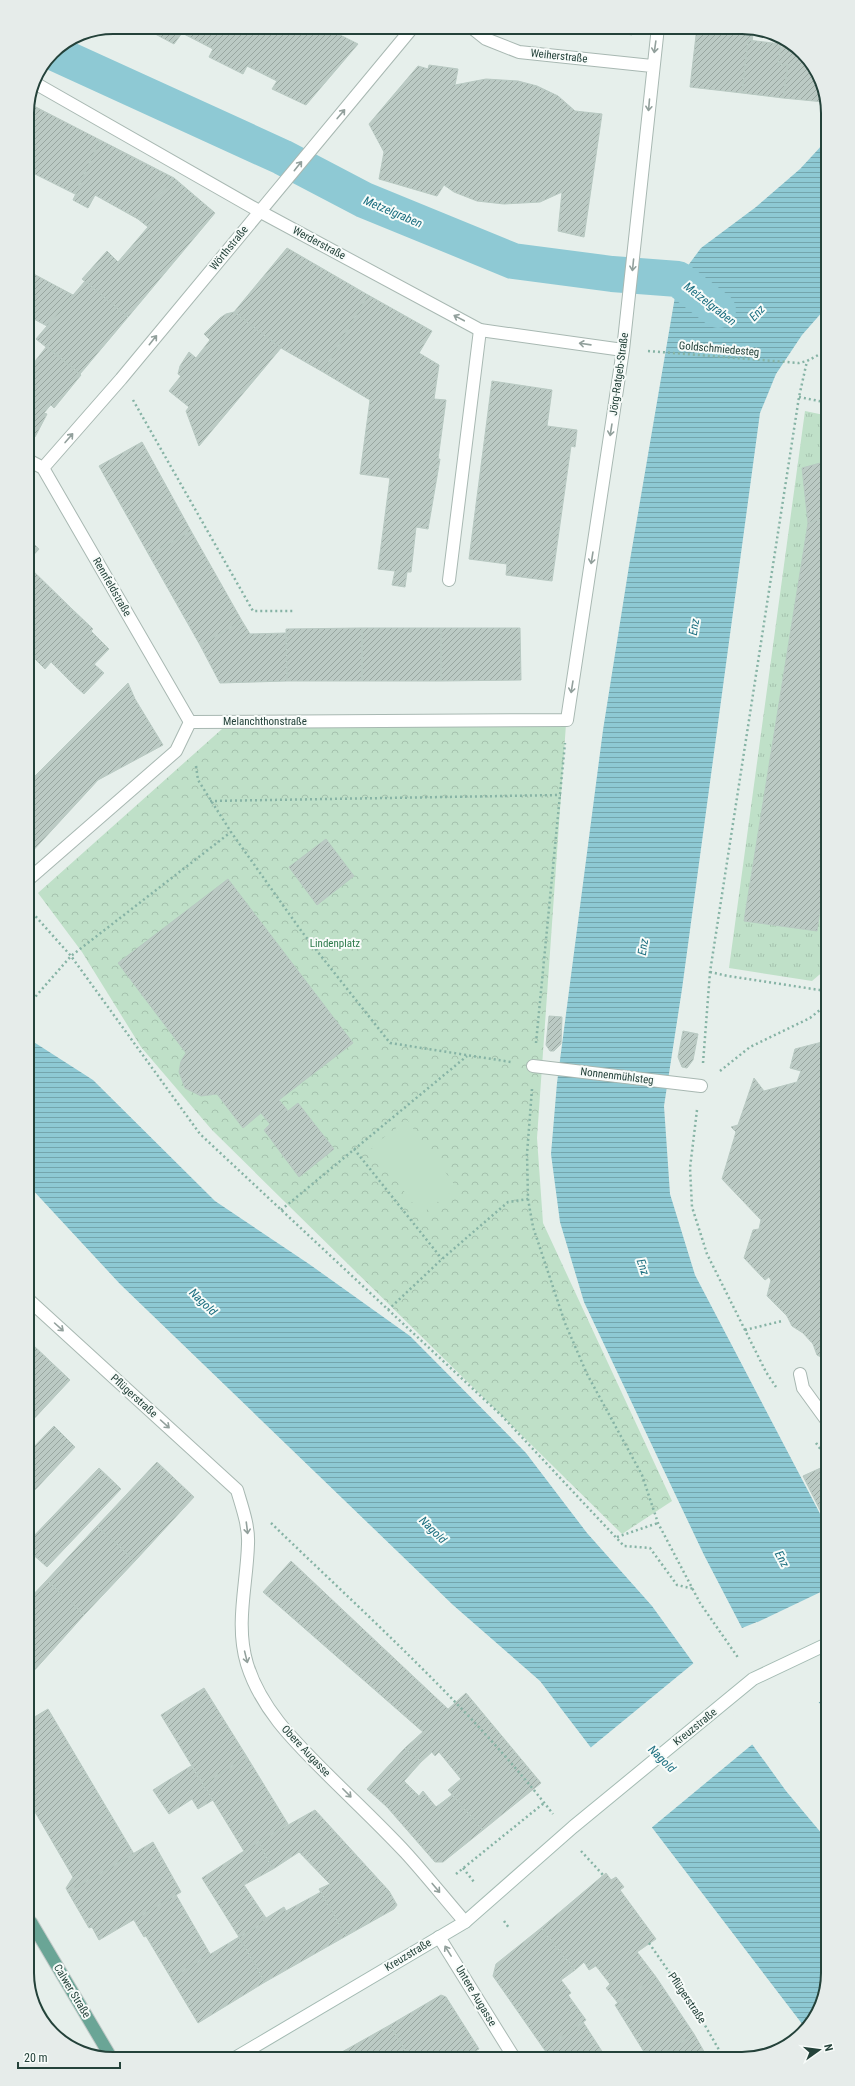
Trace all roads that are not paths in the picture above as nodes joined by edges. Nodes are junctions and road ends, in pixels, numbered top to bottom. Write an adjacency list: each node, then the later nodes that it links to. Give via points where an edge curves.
1 (407, 34): 6 (street, Wörthstraße, one-way to 1)
2 (480, 34): 4 (street, Weiherstraße, via 519,52)
3 (657, 34): 4 (street, Jörg-Ratgeb-Straße, one-way to 4)
4 (652, 66): 8 (street, Jörg-Ratgeb-Straße, one-way to 8, via 638,226)
5 (39, 85): 6 (street, Werderstraße)
6 (259, 211): 7 (street, Werderstraße, one-way to 6); 10 (street, Wörthstraße, one-way to 6, via 121,379)
7 (480, 330): 8 (street, Werderstraße, one-way to 7); 11 (street)
8 (623, 350): 12 (street, Jörg-Ratgeb-Straße, one-way to 12)
9 (34, 463): 10 (street)
10 (43, 468): 13 (street, Rennfeldstraße)
11 (449, 580)
12 (567, 720): 13 (street, Melanchthonstraße)
13 (190, 722): 14 (street, via 176,751)
14 (34, 875)
15 (533, 1066): 16 (street, Nonnenmühlsteg)
16 (701, 1086)
17 (34, 1305): 20 (street, Pflügerstraße, one-way to 20)
18 (800, 1374): 19 (street, via 803,1388)
19 (821, 1413)
20 (237, 1490): 22 (street, Obere Augasse, one-way to 22, via 246,1520 249,1543 243,1582 242,1641 247,1664 257,1687 270,1711 290,1737 406,1853)
21 (821, 1647): 22 (street, Kreuzstraße, via 753,1679 570,1830)
22 (465, 1922): 24 (street, Kreuzstraße)
23 (34, 1927): 25 (main road, Calwer Straße)
24 (439, 1936): 26 (street, Kreuzstraße); 27 (street, Untere Augasse, one-way to 24)
25 (108, 2052)
26 (245, 2052)
27 (510, 2052)

